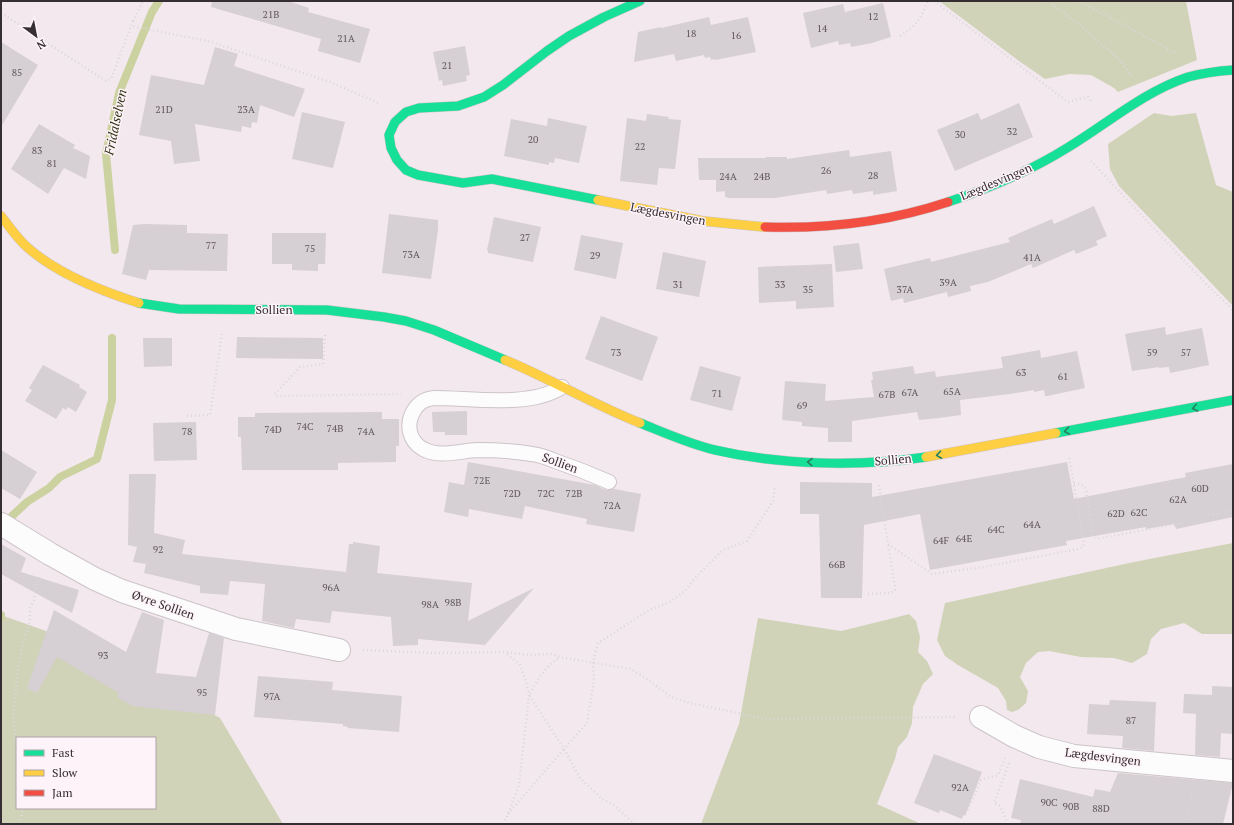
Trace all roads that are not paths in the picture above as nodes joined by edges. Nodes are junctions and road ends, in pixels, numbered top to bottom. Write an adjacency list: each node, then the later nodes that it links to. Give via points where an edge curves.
1 (640, 1): 2 (street, Lægdesvingen, via 584,28 547,51 502,86 476,100 448,107 415,109 403,114 395,121 389,137 396,159 410,173 468,183 492,179 686,219 769,227 835,226 874,222 946,203 1010,178 1075,143 1146,96 1201,73)
2 (1233, 70)
3 (1, 216): 4 (street, Sollien, via 26,246 43,259 84,283 144,305 179,309 327,310 406,321 434,330 531,371)
4 (562, 387): 5 (street, Sollien, one-way to 4, via 948,454 909,460 852,463 778,461 714,450 616,414); 6 (lane, Sollien, via 550,394 525,399 426,399 413,411 408,426 418,446 427,451 444,454 477,450 534,454)
5 (1233, 400)
6 (609, 482)
7 (1, 524): 8 (street, Øvre Sollien, via 95,579 122,591 236,629)
8 (339, 650)
9 (981, 717): 10 (street, Lægdesvingen, via 1039,747 1074,756)
10 (1233, 771)

